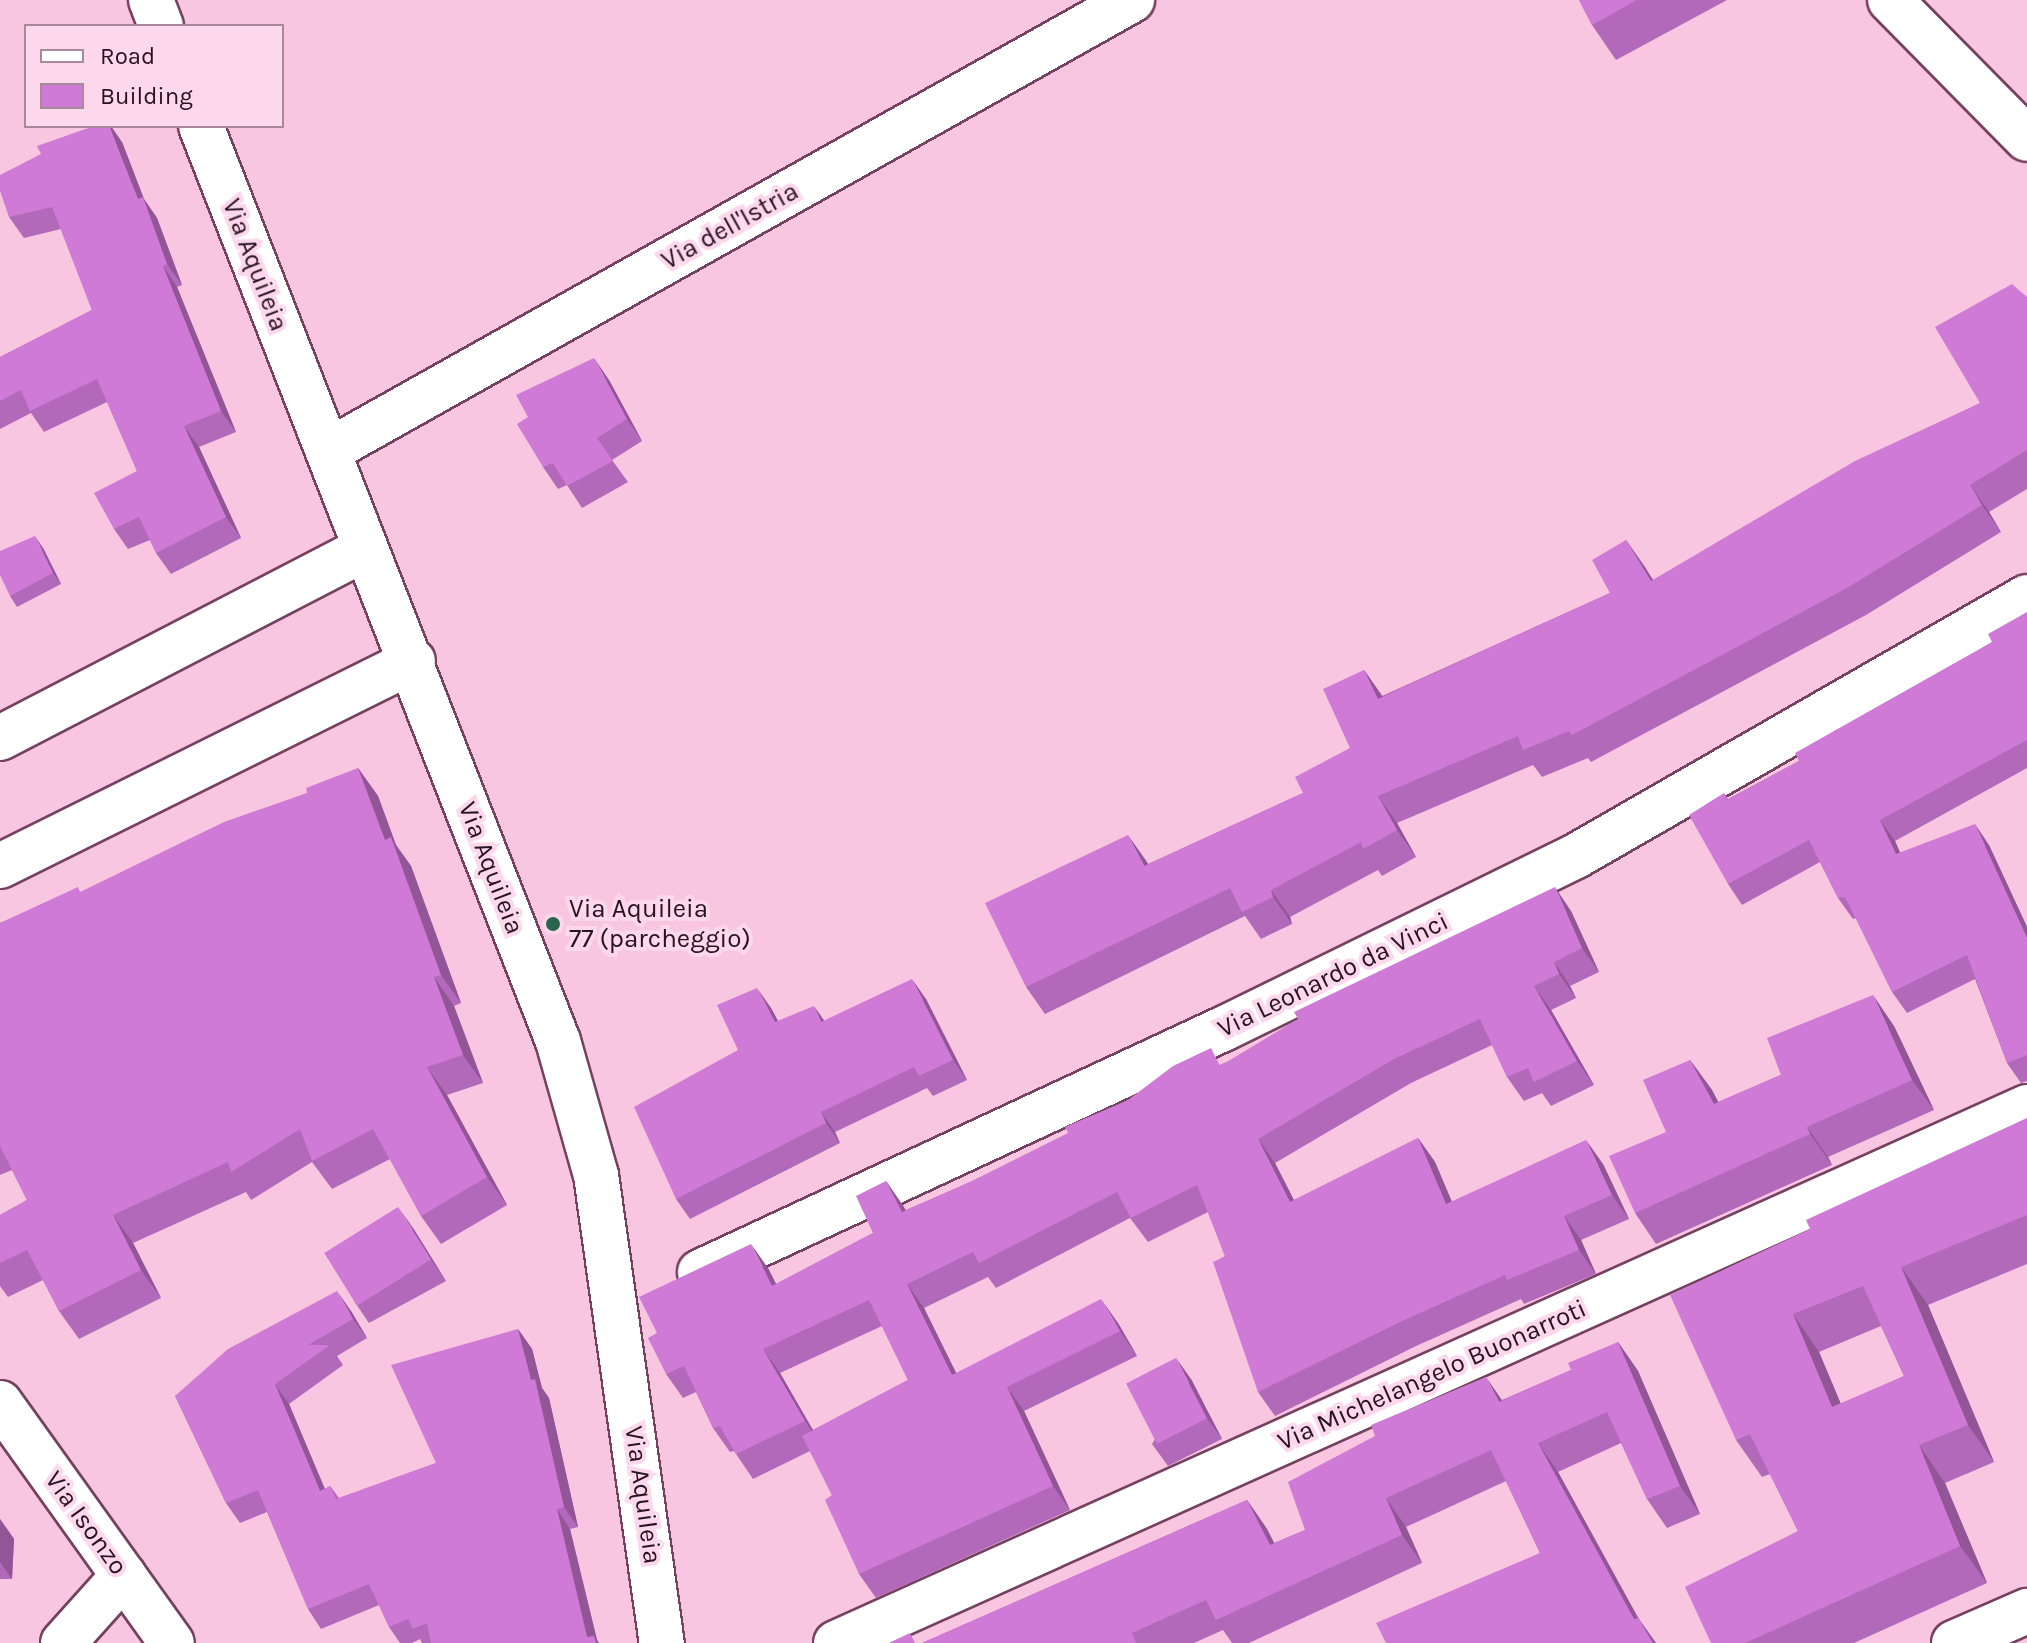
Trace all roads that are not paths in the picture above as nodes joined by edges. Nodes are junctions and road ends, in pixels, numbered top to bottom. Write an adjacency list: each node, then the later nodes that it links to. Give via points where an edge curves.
1 (151, 0): 4 (street)
2 (1890, 0): 6 (street)
3 (1112, 5): 7 (street, Via dell'Istria)
4 (160, 24)
5 (202, 128): 7 (street, Via Aquileia)
6 (2027, 139)
7 (328, 451): 8 (street, Via Aquileia)
8 (365, 549): 10 (street, Via Aquileia); 11 (street)
9 (2027, 597): 14 (street, Via Leonardo da Vinci, via 1576,856 1225,1028)
10 (413, 661): 12 (street); 14 (street, Via Aquileia, via 558,1041 596,1175)
11 (0, 738)
12 (0, 866)
13 (2027, 1107): 21 (street, Via Michelangelo Buonarroti)
14 (618, 1311): 20 (street, Via Aquileia)
15 (0, 1403): 16 (street, Via Isonzo)
16 (124, 1575): 18 (street); 19 (street, Via Isonzo)
17 (2027, 1611): 22 (street)
18 (63, 1643)
19 (172, 1643)
20 (662, 1643)
21 (836, 1643)
22 (1954, 1643)

